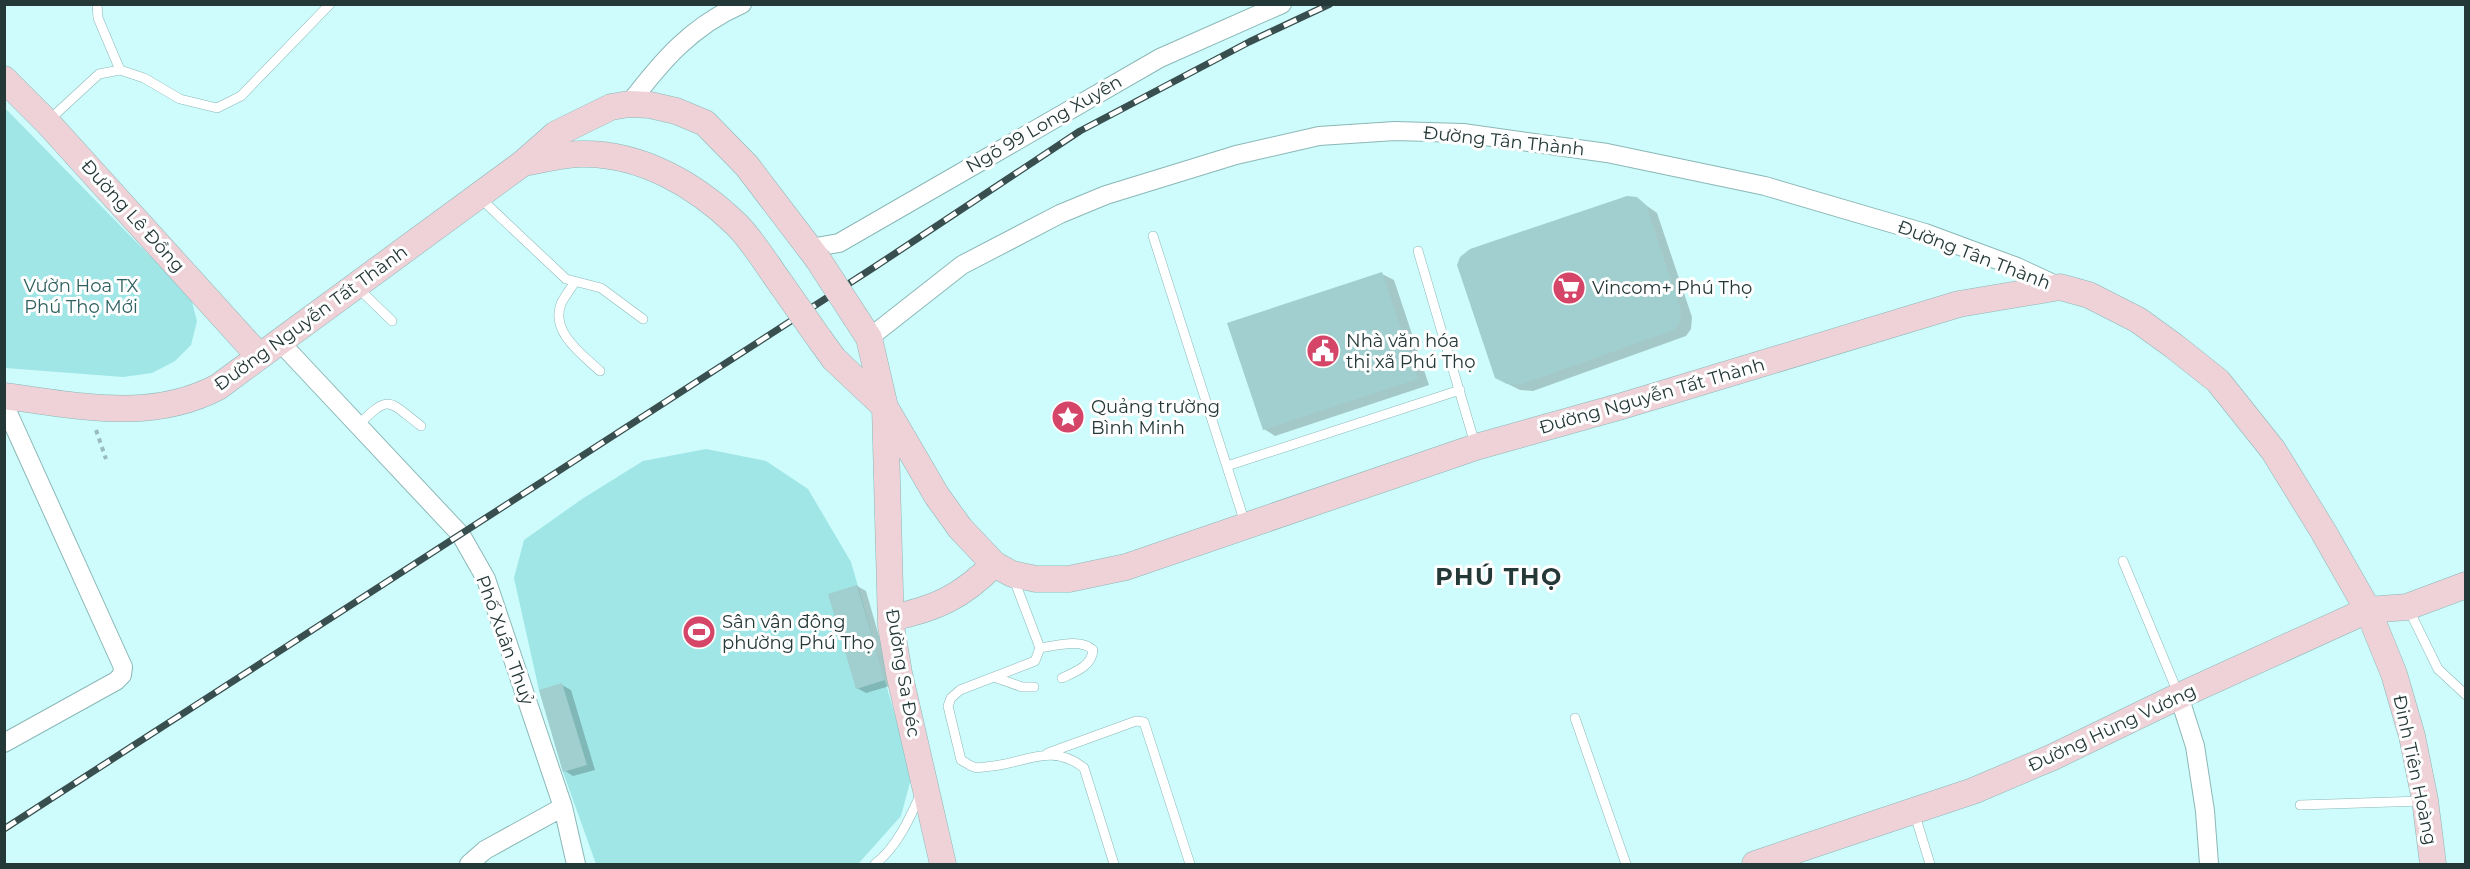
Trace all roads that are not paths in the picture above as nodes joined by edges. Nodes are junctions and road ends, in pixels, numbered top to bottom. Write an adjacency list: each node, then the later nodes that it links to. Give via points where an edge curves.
1 (97, 4): 5 (lane, via 98,18)
2 (330, 4): 5 (lane, via 241,96 217,108 180,99 144,78)
3 (742, 4): 7 (street, via 672,50)
4 (1282, 4): 13 (street, Ngõ 99 Long Xuyên, via 1160,58 839,243)
5 (120, 70): 8 (lane, via 99,74)
6 (4, 79): 8 (main road, Đường Lê Đồng)
7 (629, 104): 9 (main road, Đường Nguyễn Tất Thành, via 611,107 556,134); 13 (main road, Đường Nguyễn Tất Thành, via 676,111 705,123 747,166)
8 (47, 122): 21 (main road, Đường Lê Đồng)
9 (523, 163): 10 (main road, Đường Nguyễn Tất Thành); 26 (main road, Đường Nguyễn Tất Thành, bridge, via 582,154 642,162 677,179 738,226 834,360)
10 (479, 196): 14 (lane); 15 (main road, Đường Nguyễn Tất Thành)
11 (1153, 236): 30 (lane)
12 (1419, 251): 23 (lane)
13 (813, 253): 19 (main road, Đường Nguyễn Tất Thành, bridge)
14 (574, 283): 17 (lane, via 601,288); 22 (lane, via 560,305 559,319 566,339)
15 (356, 286): 18 (lane); 20 (main road, Đường Nguyễn Tất Thành)
16 (2060, 287): 19 (street, Đường Tân Thành, via 1925,233 1766,186 1607,153 1463,133 1395,131 1319,136 1236,155 1106,195 1060,214 962,265); 29 (main road, Đường Nguyễn Tất Thành, via 1959,304); 36 (main road, Đường Nguyễn Tất Thành, via 2089,295 2138,320 2218,381 2272,450)
17 (643, 319)
18 (392, 321)
19 (863, 328): 26 (main road)
20 (279, 341): 21 (main road, Đường Nguyễn Tất Thành); 27 (street, Phố Xuân Thuỷ)
21 (259, 356): 24 (main road, Đường Nguyễn Tất Thành, via 198,397 152,408 88,406)
22 (600, 372)
23 (1460, 390): 29 (lane); 30 (lane)
24 (4, 396)
25 (4, 404): 45 (street, via 123,667 116,681)
26 (885, 406): 33 (main road, via 960,528); 37 (main road, Đường Sa Đéc)
27 (358, 425): 28 (lane, via 384,403); 50 (street, Phố Xuân Thuỷ, via 461,535 486,579)
28 (421, 426)
29 (1476, 447): 31 (main road, Đường Nguyễn Tất Thành)
30 (1227, 466): 31 (lane)
31 (1246, 525): 33 (main road, Đường Nguyễn Tất Thành, via 1126,567 1069,579 1036,579)
32 (2123, 561): 43 (lane)
33 (1003, 569): 37 (main road, via 949,600); 38 (lane)
34 (2466, 585): 35 (main road, Đường Hùng Vương)
35 (2407, 607): 36 (main road, Đường Hùng Vương); 42 (lane, via 2438,669)
36 (2368, 610): 43 (main road, Đường Hùng Vương); 48 (main road, Đinh Tiên Hoàng, via 2394,674)
37 (891, 618): 47 (main road, Đường Sa Đéc)
38 (1040, 648): 39 (lane, via 1035,661); 40 (lane, via 1075,644 1093,650 1088,664)
39 (994, 677): 41 (lane); 46 (lane, via 960,690 951,698 948,706 961,760 975,768)
40 (1062, 678)
41 (1034, 687)
42 (2466, 695)
43 (2179, 696): 51 (main road, Đường Hùng Vương, via 2053,757); 61 (street, via 2195,746)
44 (1575, 718): 58 (lane)
45 (4, 743)
46 (1041, 755): 56 (lane, via 1062,755 1084,768); 57 (lane, via 1144,722)
47 (924, 786): 54 (lane, via 886,856); 55 (main road, Đường Sa Đéc)
48 (2425, 801): 49 (lane); 62 (main road, Đinh Tiên Hoàng)
49 (2300, 805)
50 (563, 807): 52 (street, via 485,850); 53 (street, Phố Xuân Thuỷ)
51 (1914, 811): 59 (main road, Đường Hùng Vương); 60 (lane)
52 (469, 864)
53 (576, 864)
54 (875, 864)
55 (943, 864)
56 (1114, 864)
57 (1190, 864)
58 (1626, 864)
59 (1755, 864)
60 (1930, 864)
61 (2209, 864)
62 (2433, 864)

